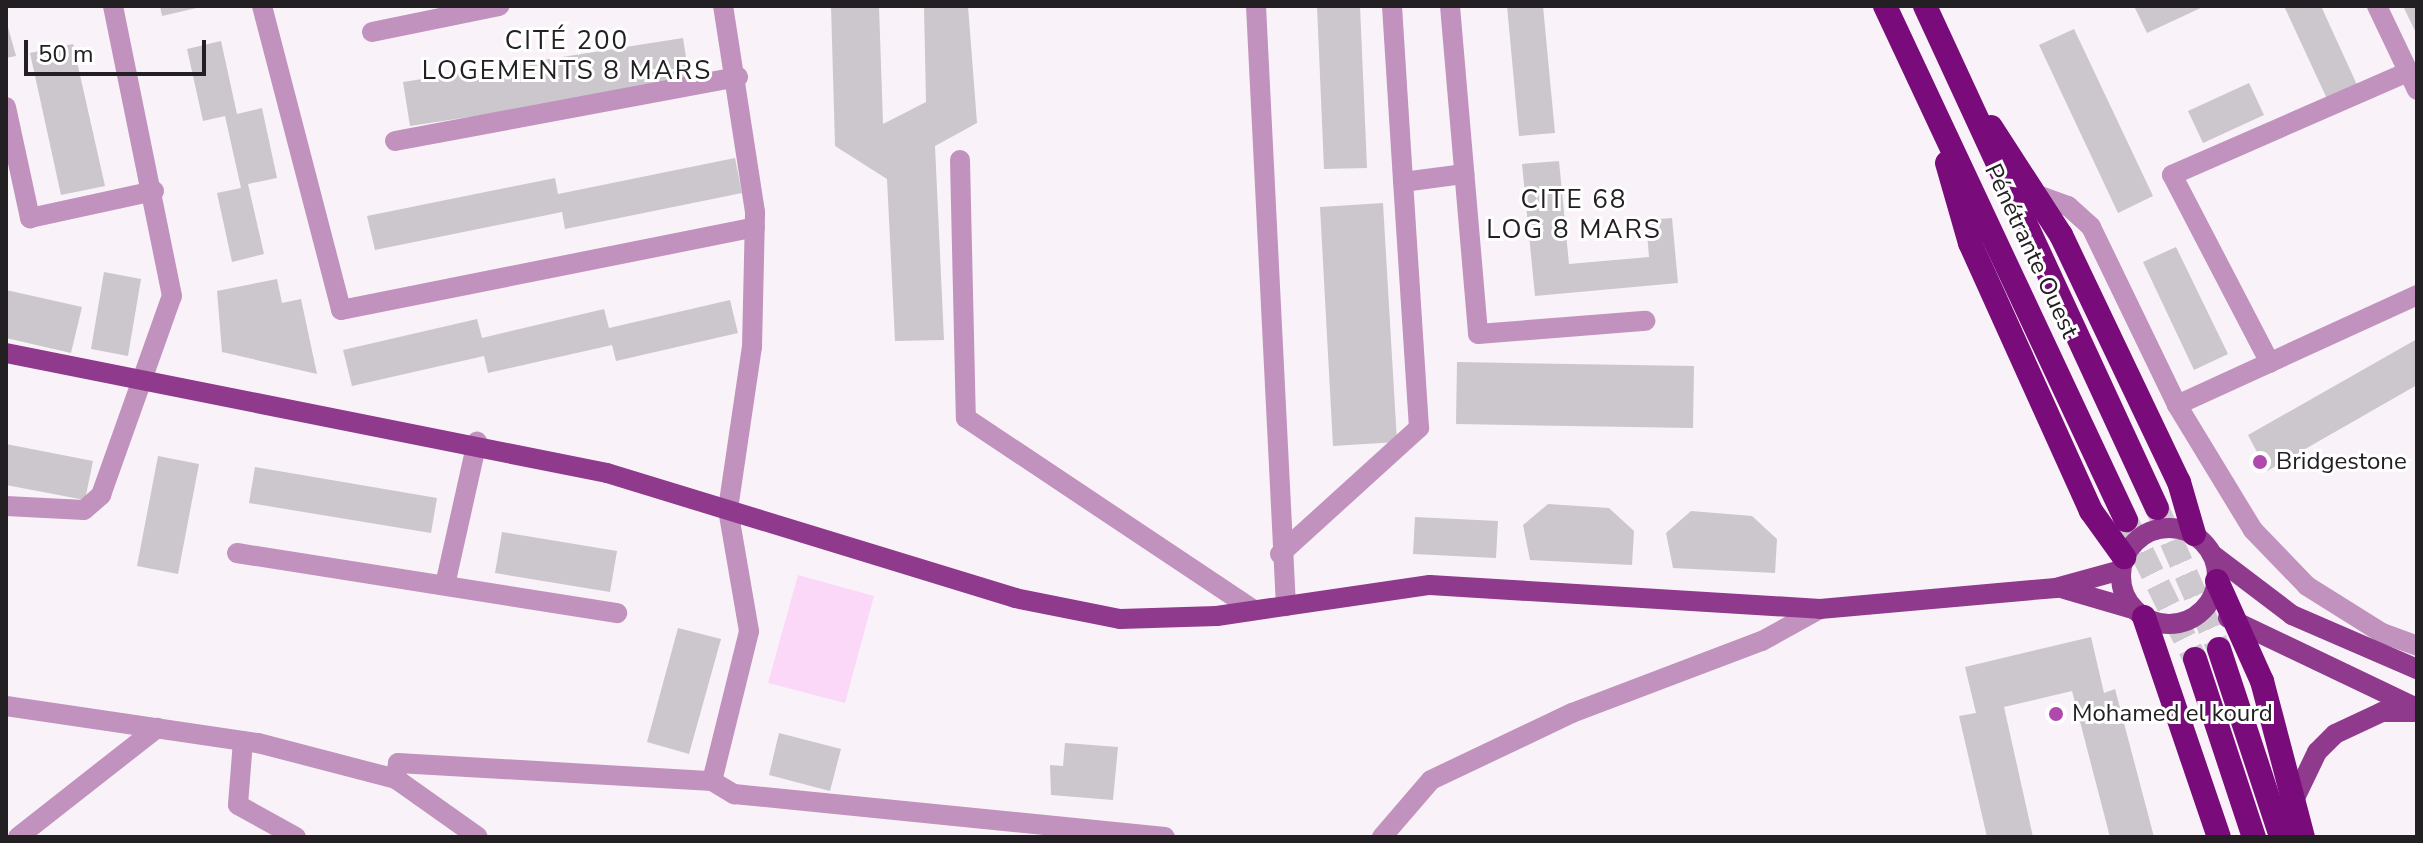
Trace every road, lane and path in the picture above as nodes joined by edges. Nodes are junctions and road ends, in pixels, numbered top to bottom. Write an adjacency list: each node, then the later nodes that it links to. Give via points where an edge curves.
1 (113, 6): 21 (street)
2 (262, 6): 23 (street, via 341,310)
3 (499, 6): 11 (street)
4 (723, 6): 12 (street)
5 (1256, 6): 37 (street)
6 (1392, 6): 20 (street)
7 (1450, 6): 19 (street)
8 (1885, 6): 16 (highway, Pénétrante Ouest)
9 (1925, 6): 14 (highway, Pénétrante Ouest)
10 (2377, 6): 13 (street)
11 (372, 32)
12 (738, 77): 17 (street); 23 (street)
13 (2413, 81): 27 (street, via 2172,175)
14 (1967, 96): 22 (highway); 32 (highway, Pénétrante Ouest)
15 (6, 107): 21 (street, via 30,218)
16 (1941, 125): 34 (highway, Pénétrante Ouest); 39 (highway, via 1970,243 2091,511)
17 (395, 141)
18 (960, 160): 46 (street, via 966,418)
19 (1464, 174): 20 (street); 25 (street, via 1478,334)
20 (1403, 182): 37 (street, via 1419,428)
21 (154, 191): 28 (street, via 172,296)
22 (2040, 196): 29 (street, via 2068,206 2091,227); 35 (highway, via 2172,465)
23 (755, 227): 33 (street, via 752,347)
24 (2417, 295): 27 (street)
25 (1645, 321)
26 (6, 353): 28 (main road)
27 (2270, 363): 29 (street)
28 (146, 384): 30 (main road); 31 (street, via 101,495 84,510)
29 (2177, 405): 50 (street, via 2253,530 2279,558 2342,610)
30 (477, 442): 33 (main road); 41 (street)
31 (6, 506)
32 (2157, 508)
33 (728, 509): 46 (main road, via 1072,611 1120,619); 59 (street, via 749,631)
34 (2126, 520)
35 (2194, 534): 38 (main road); 39 (main road, via 2154,530)
36 (237, 553): 41 (street)
37 (1280, 554): 43 (street)
38 (2212, 555): 40 (main road); 53 (main road, via 2292,615)
39 (2123, 564): 42 (main road); 48 (main road)
40 (2217, 581): 44 (main road); 49 (highway)
41 (445, 585): 47 (street)
42 (2056, 588): 45 (main road); 48 (main road)
43 (1286, 606): 45 (main road, via 1430,585); 46 (main road)
44 (2207, 607): 48 (main road, via 2170,624); 49 (main road)
45 (1820, 609): 65 (street, via 1762,641 1572,713 1431,780)
46 (1254, 610)
47 (617, 613)
48 (2139, 613): 66 (highway)
49 (2237, 622): 55 (main road); 60 (highway)
50 (2417, 646)
51 (2219, 649): 68 (highway)
52 (2195, 659): 67 (highway)
53 (2417, 669)
54 (6, 706): 56 (street)
55 (2417, 710): 60 (main road, via 2382,712 2335,734 2317,752)
56 (157, 728): 57 (street); 61 (street)
57 (243, 741): 58 (street); 62 (street, via 238,805)
58 (396, 779): 59 (street, via 398,763); 63 (street)
59 (712, 781): 64 (street, via 734,794)
60 (2295, 798): 69 (highway)
61 (18, 837)
62 (296, 837)
63 (478, 837)
64 (1165, 837)
65 (1382, 837)
66 (2219, 837)
67 (2254, 837)
68 (2281, 837)
69 (2303, 837)

